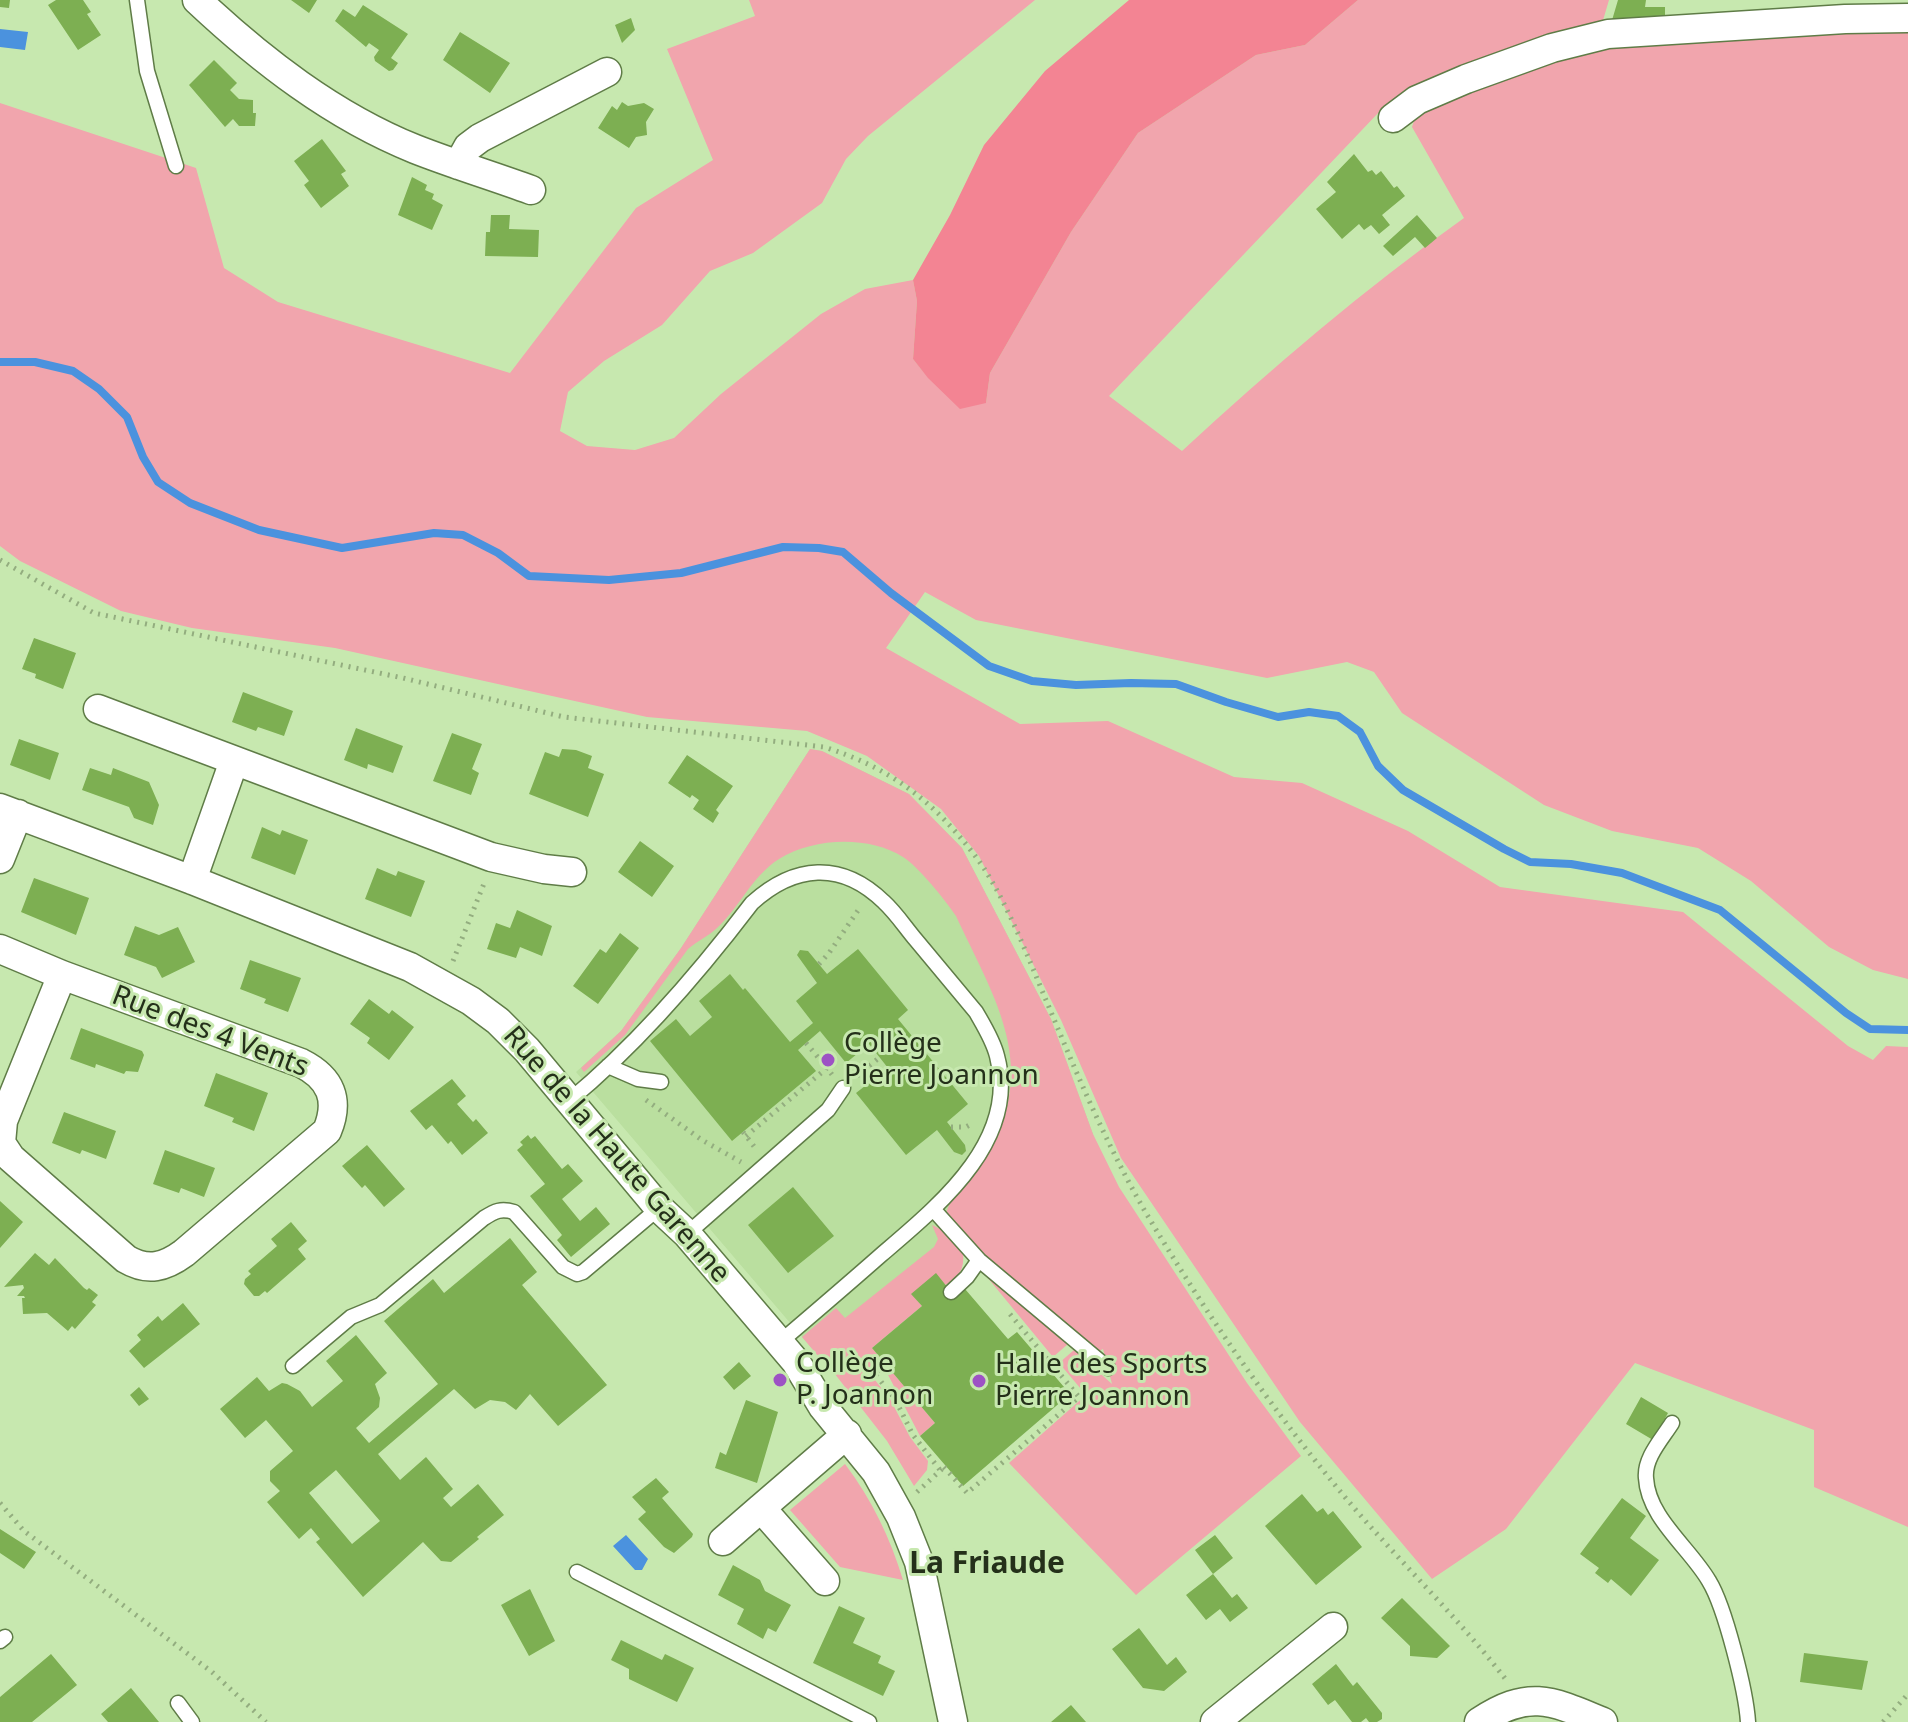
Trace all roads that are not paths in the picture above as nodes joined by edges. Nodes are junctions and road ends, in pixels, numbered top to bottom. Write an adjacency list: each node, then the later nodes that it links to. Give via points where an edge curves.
1 (137, 0): 7 (lane, via 147,71)
2 (197, 0): 6 (street, via 299,85 354,119)
3 (1908, 18): 5 (street, via 1608,34 1466,79 1417,100)
4 (607, 72): 6 (street, via 480,138)
5 (1393, 118)
6 (458, 165): 8 (street)
7 (176, 166)
8 (531, 190)
9 (98, 709): 10 (street)
10 (234, 761): 13 (street, via 495,858); 14 (street)
11 (9, 811): 12 (street); 14 (street, Rue de la Haute Garenne)
12 (0, 859)
13 (572, 872)
14 (192, 880): 20 (street, Rue de la Haute Garenne, via 444,985 498,1021)
15 (0, 949): 16 (street, Rue des 4 Vents)
16 (62, 975): 16 (street, Rue des 4 Vents, via 313,1069 331,1092 334,1106 327,1131 184,1253 161,1266 137,1266 11,1158 1,1143 3,1121)
17 (608, 1066): 18 (lane); 20 (lane); 22 (lane, via 663,1011 767,889 797,874 820,872 862,884 884,901 976,1012 998,1057 1000,1085 990,1133 963,1177)
18 (661, 1082)
19 (843, 1088): 23 (lane, via 828,1110)
20 (570, 1100): 21 (street, Rue de la Haute Garenne)
21 (659, 1208): 23 (street, Rue de la Haute Garenne); 27 (lane, via 577,1274 563,1267 514,1212 496,1211 380,1305 351,1317)
22 (933, 1209): 24 (lane); 26 (lane)
23 (687, 1234): 26 (street, Rue de la Haute Garenne)
24 (979, 1260): 25 (lane); 28 (lane)
25 (951, 1292)
26 (779, 1343): 30 (street, Rue de la Haute Garenne)
27 (293, 1366)
28 (1108, 1368)
29 (1672, 1423): 43 (lane, via 1649,1458 1649,1495 1720,1604)
30 (847, 1434): 31 (street); 39 (street, Rue de la Haute Garenne, via 876,1472 919,1562)
31 (761, 1508): 32 (street); 34 (street)
32 (723, 1541)
33 (577, 1572): 38 (lane)
34 (825, 1581)
35 (1333, 1627): 40 (street)
36 (178, 1703): 37 (lane)
37 (192, 1722)
38 (869, 1722)
39 (953, 1722)
40 (1215, 1722)
41 (1479, 1722): 42 (street, via 1522,1700 1543,1700)
42 (1603, 1722)
43 (1748, 1722)

